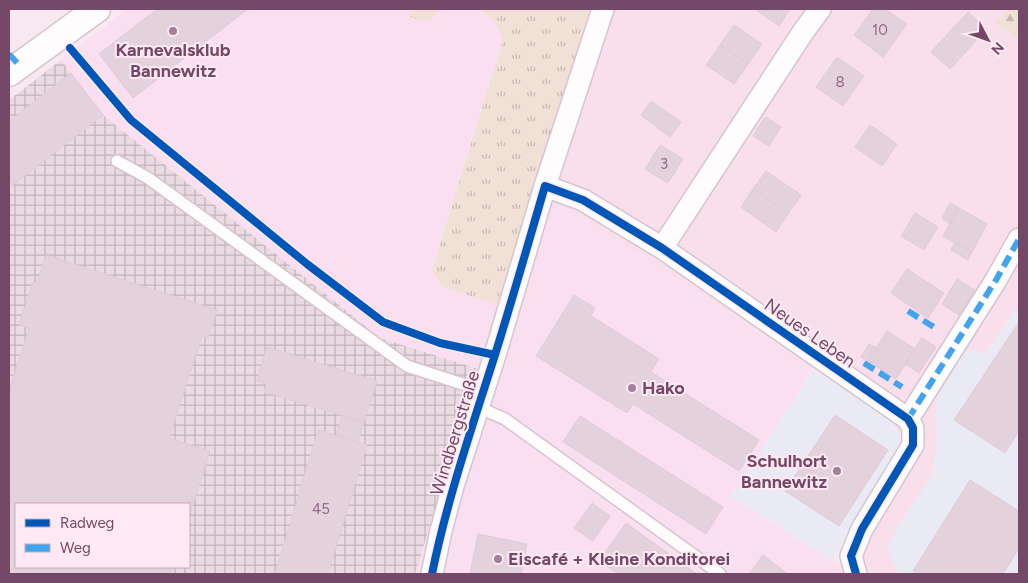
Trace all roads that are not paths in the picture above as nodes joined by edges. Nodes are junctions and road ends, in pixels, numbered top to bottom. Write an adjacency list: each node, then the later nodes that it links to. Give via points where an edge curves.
1 (96, 9): 4 (street)
2 (604, 9): 6 (street, Windbergstraße)
3 (820, 9): 8 (street)
4 (9, 73)
5 (117, 161): 9 (lane, via 148,178 408,366)
6 (545, 186): 8 (street, Neues Leben, via 583,200); 9 (street, Windbergstraße)
7 (1019, 239): 10 (street)
8 (662, 248): 10 (street, Neues Leben)
9 (481, 399): 11 (street, Windbergstraße, via 441,530); 12 (lane)
10 (908, 419): 13 (street, via 913,428 913,444 862,529 851,556)
11 (432, 574)
12 (720, 574)
13 (856, 574)

